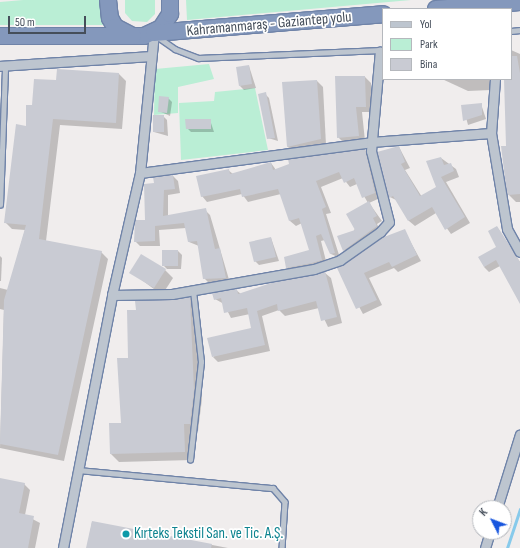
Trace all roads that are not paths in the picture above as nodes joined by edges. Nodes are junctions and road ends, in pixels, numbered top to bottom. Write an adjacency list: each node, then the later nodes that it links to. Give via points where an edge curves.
1 (108, 0): 8 (highway, via 110,18 115,27)
2 (170, 0): 6 (highway, via 166,22)
3 (520, 2): 4 (highway)
4 (448, 8)
5 (382, 14): 6 (highway, Kahramanmaraş - Gaziantep yolu)
6 (154, 33): 8 (highway, Kahramanmaraş - Gaziantep yolu); 9 (lane, via 175,49 198,58); 10 (street)
7 (0, 36): 8 (highway)
8 (134, 36)
9 (382, 50): 14 (street)
10 (150, 56): 11 (street); 15 (street)
11 (3, 66): 16 (lane)
12 (495, 80): 13 (street)
13 (491, 133): 14 (street); 17 (street, via 507,229)
14 (371, 142): 15 (street); 18 (street, via 389,222 380,232 340,260 314,269)
15 (140, 173): 19 (street)
16 (0, 205)
17 (520, 252)
18 (193, 291): 19 (street, via 130,297); 21 (lane, via 201,362)
19 (112, 294): 22 (street)
20 (520, 434): 23 (street)
21 (190, 460)
22 (78, 470): 24 (street); 25 (lane, via 272,488 285,502)
23 (499, 500)
24 (63, 548)
25 (282, 548)

